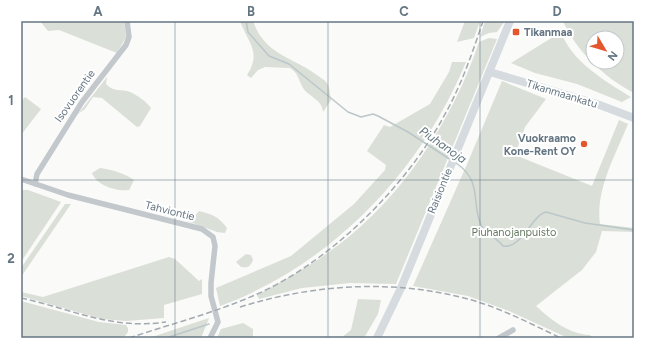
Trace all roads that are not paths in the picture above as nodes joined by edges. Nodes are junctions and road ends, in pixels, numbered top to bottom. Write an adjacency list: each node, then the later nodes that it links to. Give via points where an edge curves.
1 (128, 21): 6 (street, Isovuorentie, via 129,37 126,45 73,115 37,174)
2 (510, 21): 3 (main road, Raisiontie)
3 (490, 72): 4 (main road, Tikanmaankatu, via 597,104); 9 (main road, Raisiontie, via 401,288)
4 (634, 118)
5 (21, 179): 6 (street, Tahviontie)
6 (35, 184): 8 (street, Tahviontie, via 68,195 202,229 213,236 215,250 211,283 218,322)
7 (513, 330): 10 (street)
8 (210, 338)
9 (377, 338)
10 (500, 338)

